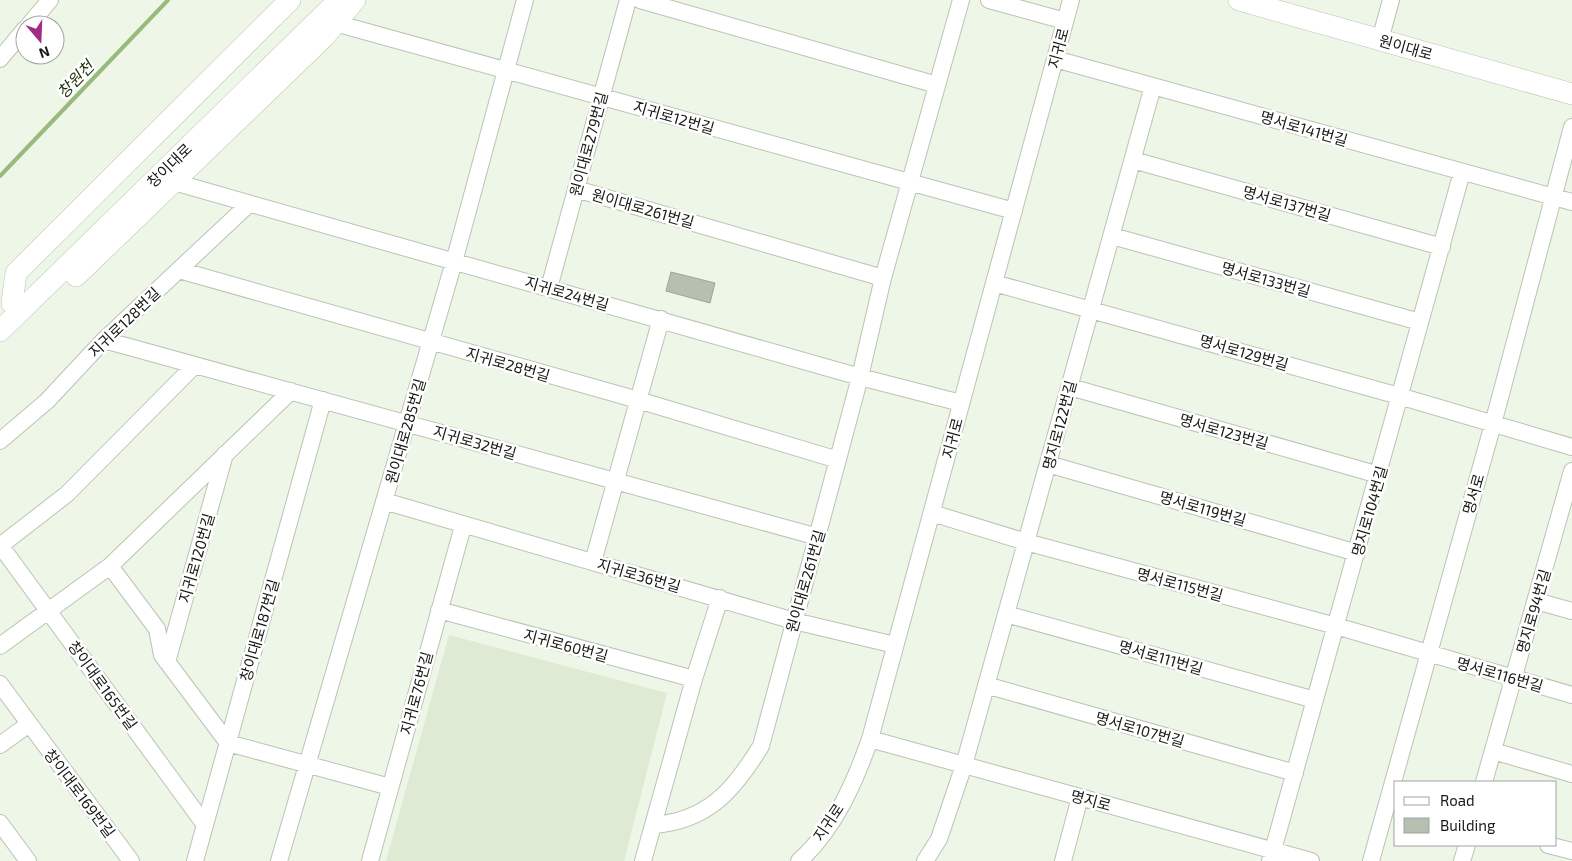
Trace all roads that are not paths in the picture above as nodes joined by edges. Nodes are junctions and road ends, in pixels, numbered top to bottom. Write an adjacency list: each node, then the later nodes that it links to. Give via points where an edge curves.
1 (50, 0): 14 (street)
2 (290, 0): 44 (main road, via 16,273)
3 (321, 0): 44 (main road, 창이대로)
4 (339, 0): 44 (main road, 창이대로)
5 (355, 0): 16 (main road)
6 (526, 0): 21 (street, 원이대로285번길)
7 (628, 0): 25 (street, 원이대로279번길)
8 (640, 0): 22 (street)
9 (961, 0): 22 (street, 원이대로261번길)
10 (989, 0): 15 (street)
11 (1071, 0): 15 (street, 지귀로)
12 (1239, 0): 17 (main road, 원이대로)
13 (1391, 0): 17 (street)
14 (37, 15)
15 (1065, 21): 20 (street, 지귀로)
16 (335, 23): 21 (street, 지귀로12번길); 29 (main road)
17 (1380, 40): 24 (main road, 원이대로)
18 (15, 41): 19 (street)
19 (0, 59)
20 (1055, 59): 23 (street, 명서로141번길); 35 (street, 지귀로)
21 (506, 69): 25 (street, 지귀로12번길); 38 (street, 원이대로285번길)
22 (937, 86): 30 (street, 원이대로261번길)
23 (1153, 86): 27 (street, 명지로122번길); 28 (street, 명서로141번길)
24 (1572, 94)
25 (601, 96): 30 (street, 지귀로12번길); 31 (street, 원이대로279번길)
26 (1572, 127): 32 (street, 명서로)
27 (1133, 160): 36 (street, 명지로122번길); 37 (street, 명서로137번길)
28 (1462, 172): 32 (street, 명서로141번길); 37 (street, 명지로104번길)
29 (174, 182): 34 (street, 지귀로24번길); 44 (main road, via 65,286)
30 (909, 184): 35 (street, 지귀로12번길); 40 (street, 원이대로261번길)
31 (576, 189): 40 (street, 원이대로261번길); 42 (street, 원이대로279번길)
32 (1552, 196): 33 (street, 명서로141번길); 59 (street, 명서로)
33 (1572, 202)
34 (249, 204): 38 (street, 지귀로24번길); 39 (street, 지귀로128번길)
35 (1014, 211): 41 (street, 지귀로)
36 (1112, 236): 43 (street, 명지로122번길); 46 (street, 명서로133번길)
37 (1442, 247): 46 (street, 명지로104번길)
38 (454, 262): 42 (street, 지귀로24번길); 49 (street, 원이대로285번길)
39 (178, 270): 48 (street, 지귀로128번길); 49 (street, 지귀로28번길)
40 (883, 278): 51 (street, 원이대로261번길)
41 (994, 283): 43 (street, 명서로129번길); 57 (street, 지귀로)
42 (549, 288): 45 (street, 지귀로24번길)
43 (1090, 309): 52 (street, 명지로122번길); 54 (street, 명서로129번길)
44 (11, 310): 47 (main road, 창이대로)
45 (661, 319): 51 (street, 지귀로24번길); 56 (street)
46 (1420, 322): 54 (street, 명지로104번길)
47 (0, 332)
48 (104, 340): 50 (street, 지귀로32번길); 60 (street, 지귀로128번길, via 47,401)
49 (430, 342): 56 (street, 지귀로28번길); 58 (street, 원이대로285번길)
50 (195, 365): 53 (street, 지귀로32번길); 74 (street, 창이대로165번길, via 67,494)
51 (860, 377): 57 (street, 지귀로24번길); 63 (street, 원이대로261번길)
52 (1070, 387): 64 (street, 명지로122번길); 66 (street, 명서로123번길)
53 (291, 391): 55 (street, 지귀로32번길); 62 (street)
54 (1398, 396): 59 (street, 명서로129번길); 66 (street, 명지로104번길)
55 (323, 400): 58 (street, 지귀로32번길); 98 (street, 창이대로187번길)
56 (638, 400): 63 (street, 지귀로28번길); 67 (street)
57 (961, 403): 69 (street, 지귀로)
58 (407, 422): 67 (street, 지귀로32번길); 68 (street, 원이대로285번길)
59 (1493, 424): 61 (street, 명서로129번길); 88 (street, 명서로)
60 (0, 441)
61 (1572, 448)
62 (226, 454): 77 (street); 89 (street, 지귀로120번길)
63 (838, 460): 72 (street, 원이대로261번길)
64 (1048, 464): 73 (street, 명지로122번길); 75 (street, 명서로119번길)
65 (1572, 471): 71 (street, 명지로94번길)
66 (1379, 475): 75 (street, 명지로104번길)
67 (614, 480): 72 (street, 지귀로32번길); 76 (street)
68 (384, 502): 70 (street, 지귀로36번길); 101 (street, 원이대로285번길)
69 (932, 513): 73 (street, 명서로115번길); 86 (street, 지귀로)
70 (462, 526): 76 (street, 지귀로36번길); 81 (street, 지귀로76번길)
71 (1564, 528): 79 (street, 명지로94번길)
72 (818, 537): 84 (street, 원이대로261번길)
73 (1026, 542): 83 (street, 명지로122번길); 85 (street, 명서로115번길)
74 (0, 545): 80 (street, 창이대로165번길)
75 (1357, 553): 85 (street, 명지로104번길)
76 (593, 562): 78 (street, 지귀로36번길)
77 (110, 566): 80 (street); 89 (street, via 157,629 162,655)
78 (720, 598): 84 (street, 지귀로36번길); 91 (street)
79 (1536, 600): 82 (street); 90 (street, 명지로94번길)
80 (48, 610): 87 (street); 109 (street, 창이대로165번길)
81 (439, 610): 91 (street, 지귀로60번길); 106 (street, 지귀로76번길)
82 (1572, 611)
83 (1006, 614): 93 (street, 명지로122번길); 95 (street, 명서로111번길)
84 (794, 620): 86 (street, 지귀로36번길); 110 (street, 원이대로261번길, via 761,746 743,776 714,803 689,819)
85 (1336, 626): 88 (street, 명서로115번길); 95 (street, 명지로104번길)
86 (895, 645): 97 (street, 지귀로)
87 (0, 646)
88 (1429, 653): 90 (street, 명서로116번길); 125 (street, 명서로)
89 (167, 662): 98 (street)
90 (1514, 678): 94 (street, 명서로116번길); 100 (street, 명지로94번길)
91 (694, 679): 110 (street)
92 (0, 684): 96 (street, 창이대로169번길)
93 (986, 686): 102 (street, 명지로122번길); 103 (street, 명서로107번길)
94 (1572, 695)
95 (1315, 700): 103 (street, 명지로104번길)
96 (29, 724): 99 (street); 116 (street, 창이대로169번길)
97 (870, 739): 102 (street, 명지로); 121 (street, 지귀로, via 859,771 832,821)
98 (228, 743): 101 (street); 109 (street, 창이대로187번길)
99 (0, 745)
100 (1493, 751): 104 (street); 105 (street, 명지로94번길)
101 (308, 763): 106 (street); 118 (street, 원이대로285번길)
102 (964, 765): 107 (street, 명지로); 122 (street, 명지로122번길, via 938,839)
103 (1294, 773): 114 (street, 명지로104번길)
104 (1572, 774)
105 (1484, 781)
106 (390, 787): 119 (street, 지귀로76번길)
107 (1080, 797): 114 (street, 명지로); 123 (street)
108 (0, 823): 115 (street)
109 (205, 824): 117 (street, 창이대로187번길)
110 (653, 825): 120 (street)
111 (1467, 846): 126 (street)
112 (1552, 846): 113 (street)
113 (1572, 851)
114 (1271, 856): 124 (street, 명지로)
115 (28, 861)
116 (130, 861)
117 (195, 861)
118 (280, 861)
119 (370, 861)
120 (643, 861)
121 (799, 861)
122 (925, 861)
123 (1064, 861)
124 (1311, 861)
125 (1371, 861)
126 (1462, 861)

